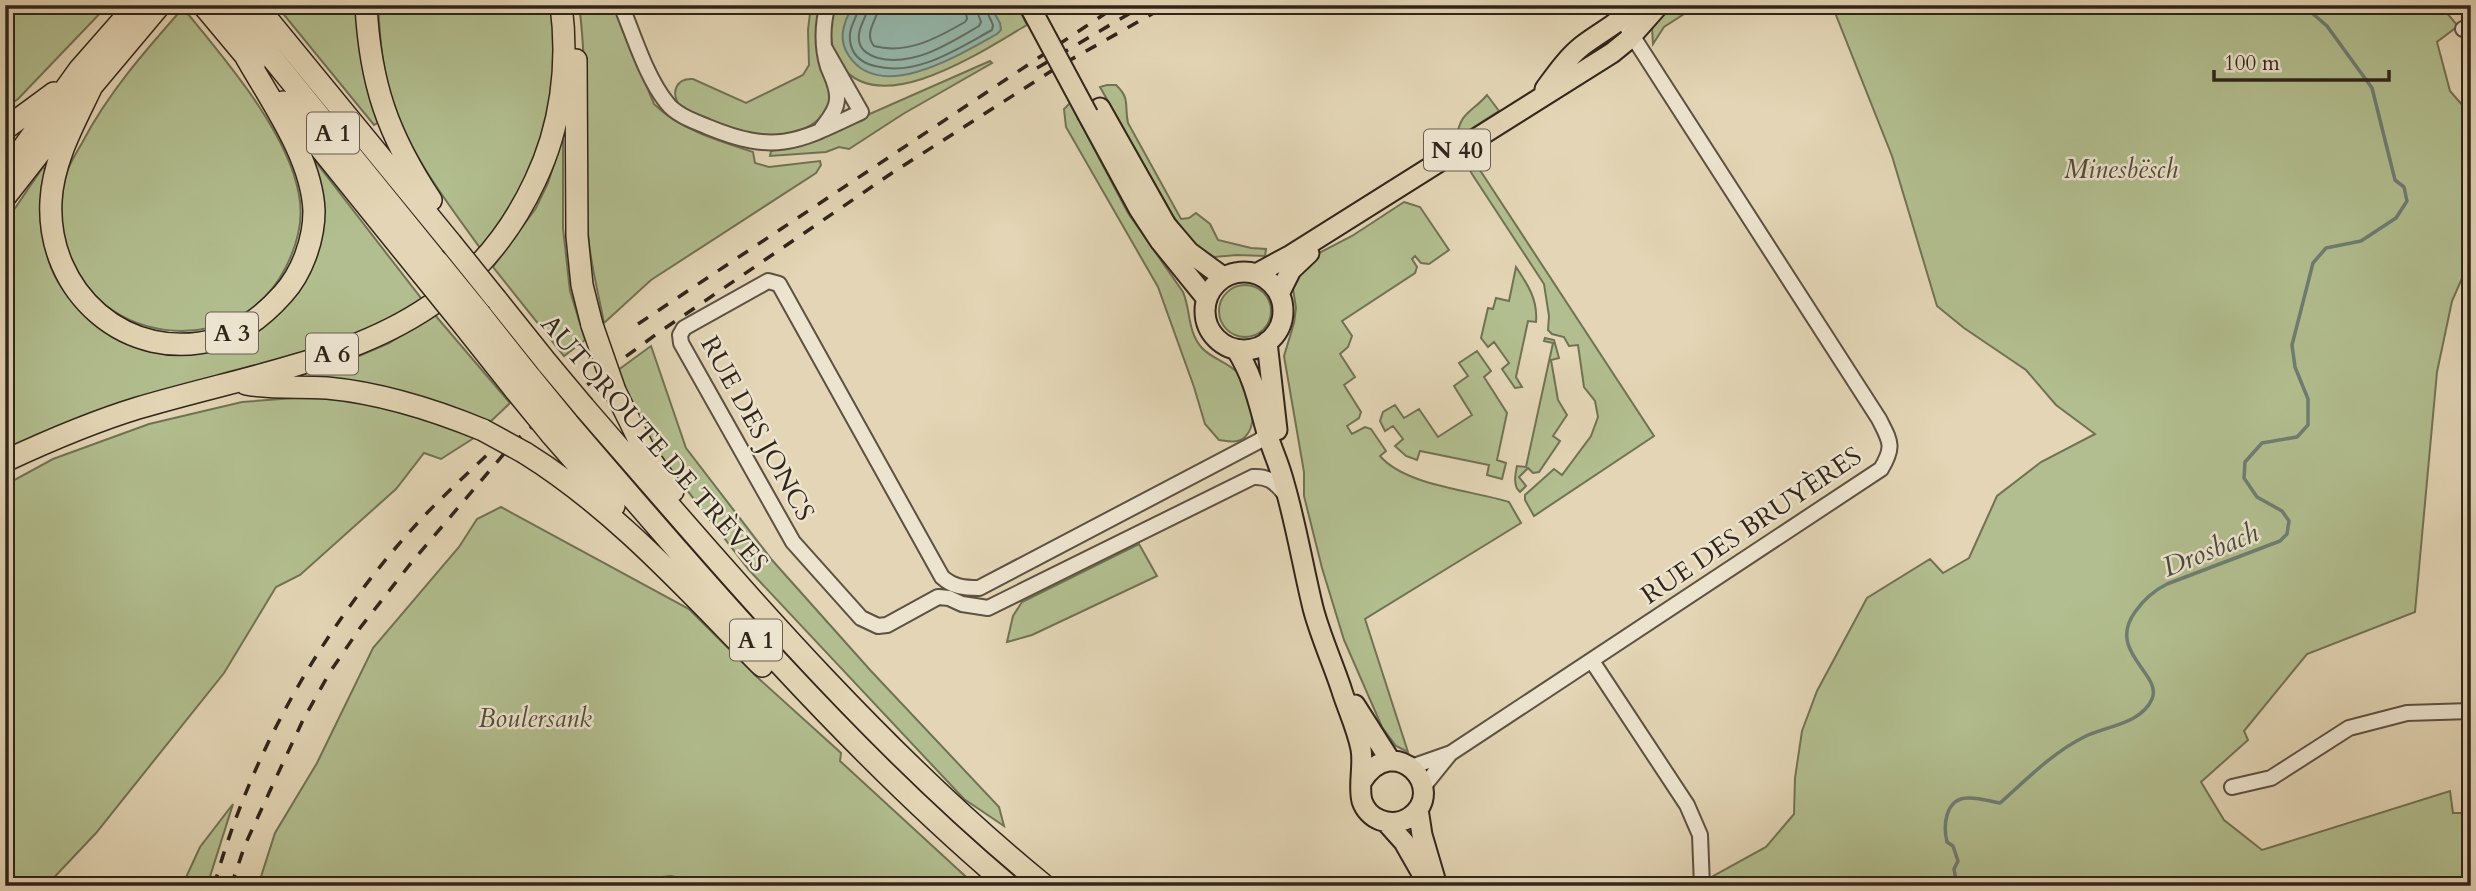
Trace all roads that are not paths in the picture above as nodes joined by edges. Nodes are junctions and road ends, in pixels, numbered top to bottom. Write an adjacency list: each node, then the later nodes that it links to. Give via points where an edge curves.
1 (135, 5): 18 (highway, A 3)
2 (160, 5): 18 (highway, A 3)
3 (203, 5): 17 (highway, A 1)
4 (229, 5): 26 (highway, A 1)
5 (256, 5): 25 (highway, AUTOROUTE DE TRÈVES / A 1)
6 (366, 5): 25 (highway, via 373,75 392,131)
7 (561, 5): 34 (highway, A 6, via 563,79 542,167 525,203 484,259 449,293 397,327 326,357)
8 (573, 5): 45 (highway, bridge, via 577,236 592,325 615,391 645,452)
9 (621, 5): 21 (street, via 655,84 674,110 761,144 789,142)
10 (828, 5): 16 (street)
11 (1029, 5): 19 (main road, bridge)
12 (1043, 5): 19 (main road)
13 (1636, 5): 15 (main road, N 40)
14 (1659, 5): 15 (main road, N 40)
15 (1627, 28): 24 (main road, N 40, via 1582,46 1536,101); 49 (street, RUE DES BRUYÈRES, via 1879,419 1890,442 1890,454 1881,469)
16 (824, 47): 21 (street, via 838,97); 21 (street, via 861,112)
17 (246, 57): 18 (highway, A 3, via 308,175 314,211 306,255 289,288 257,318 219,339 167,344 135,335 105,320 65,275 55,250 51,200); 26 (highway, A 1)
18 (85, 78): 20 (highway); 22 (highway, A 3); 23 (highway, A 3)
19 (1094, 111): 28 (main road, via 1166,225 1189,252); 30 (main road, via 1139,209)
20 (5, 129)
21 (821, 130)
22 (5, 173)
23 (5, 197)
24 (1355, 215): 27 (main road, N 40); 29 (main road, N 40, via 1297,263)
25 (451, 243): 31 (highway, AUTOROUTE DE TRÈVES / A 1, bridge)
26 (430, 268): 31 (highway, A 1, bridge)
27 (1256, 274): 28 (main road, via 1234,273); 29 (main road)
28 (1223, 278): 30 (main road)
29 (1279, 294): 32 (main road, via 1282,320)
30 (1206, 299): 33 (main road, via 1207,325 1214,336)
31 (481, 314): 35 (highway, A 1, bridge, via 523,384); 45 (highway, AUTOROUTE DE TRÈVES / A 1, bridge, via 548,364)
32 (1267, 342): 33 (main road, via 1258,348); 41 (main road)
33 (1236, 349): 36 (main road, via 1257,390)
34 (235, 382): 37 (highway, A 1, via 92,423); 47 (highway, A 1, bridge, via 366,394 429,408 482,430 580,491)
35 (559, 428): 47 (highway, A 1); 60 (highway, AUTOROUTE DE TRÈVES / A 1, via 855,744)
36 (1267, 434): 38 (street); 41 (main road)
37 (5, 461)
38 (1221, 461): 39 (street); 40 (street)
39 (1198, 472): 42 (street); 43 (street)
40 (1233, 486): 41 (street, via 1262,477); 42 (street)
41 (1286, 490): 50 (main road, via 1314,612)
42 (1210, 497): 44 (street)
43 (1098, 525): 44 (street); 46 (street)
44 (1108, 548): 48 (street)
45 (741, 587): 62 (highway, AUTOROUTE DE TRÈVES / A 1, via 924,780)
46 (979, 588): 48 (street); 48 (street, RUE DES JONCS, via 950,585 942,577 779,284 768,281 684,328 681,343 793,542 861,618 887,625 939,597)
47 (694, 597): 60 (highway, A 1, via 887,787)
48 (988, 608)
49 (1592, 661): 52 (street, RUE DES BRUYÈRES); 65 (street, via 1687,805 1700,835)
50 (1335, 671): 53 (main road); 55 (main road, via 1361,748)
51 (2471, 711): 57 (street, via 2407,713 2350,728 2271,778)
52 (1451, 752): 54 (street); 56 (street)
53 (1391, 760): 54 (main road); 55 (main road, via 1379,763)
54 (1411, 767): 56 (main road)
55 (1362, 781): 59 (main road, via 1365,807 1374,818)
56 (1423, 787): 58 (main road)
57 (2232, 787)
58 (1418, 809): 59 (main road, via 1405,820); 64 (main road)
59 (1387, 823): 63 (main road, via 1404,842)
60 (960, 844): 61 (highway, AUTOROUTE DE TRÈVES / A 1)
61 (1009, 886)
62 (1045, 886)
63 (1429, 886)
64 (1437, 886)
65 (1703, 886)

